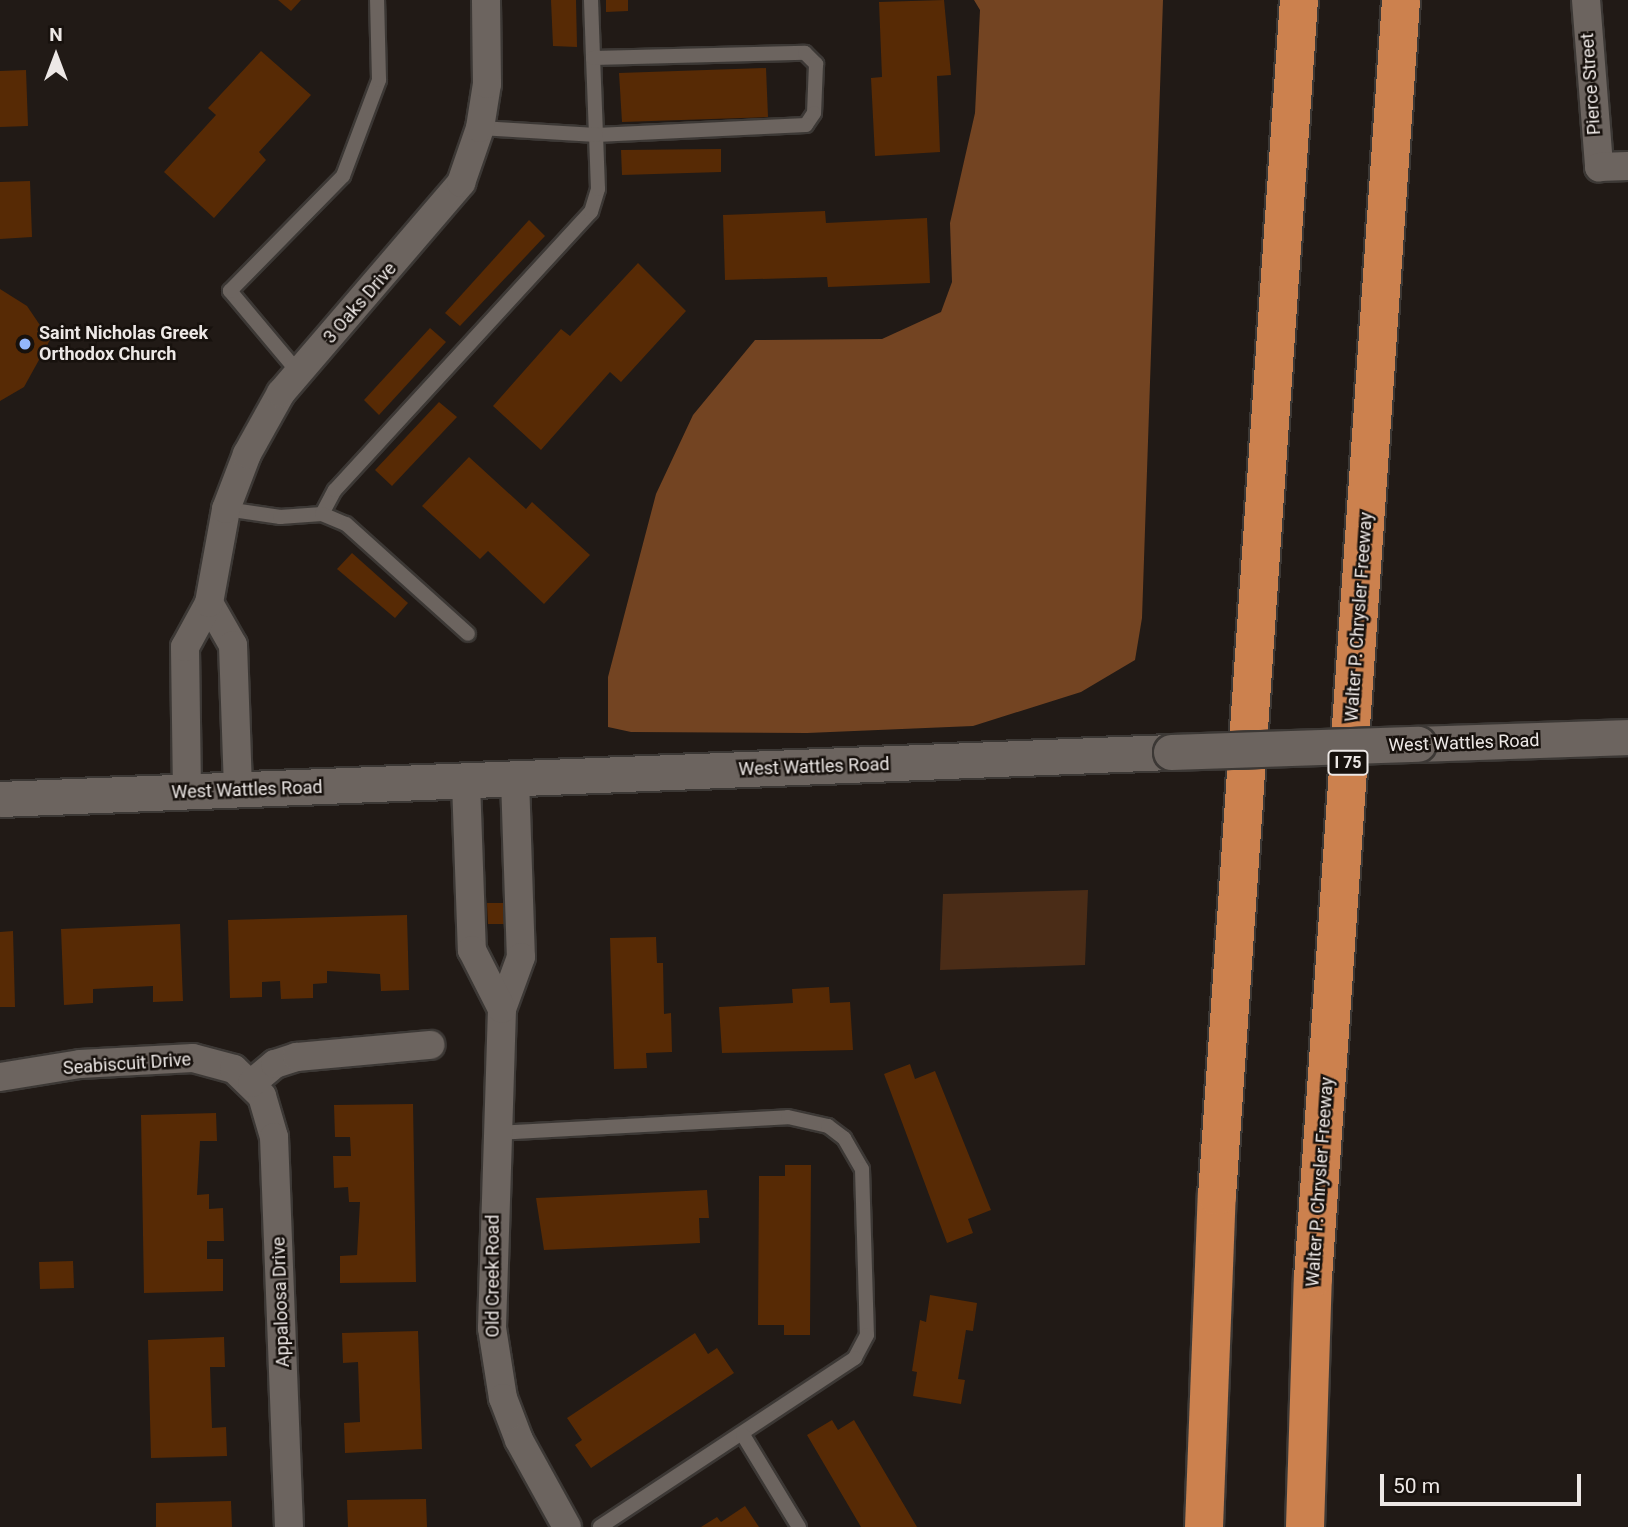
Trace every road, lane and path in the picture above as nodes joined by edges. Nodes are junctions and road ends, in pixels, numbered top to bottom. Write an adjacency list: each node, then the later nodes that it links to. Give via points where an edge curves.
1 (377, 0): 11 (lane, via 379,80 343,176 230,291)
2 (486, 0): 8 (street, 3 Oaks Drive, via 487,84)
3 (591, 0): 7 (lane)
4 (1299, 0): 32 (highway, via 1217,1196)
5 (1401, 0): 33 (highway, Walter P. Chrysler Freeway / I 75, via 1313,1278)
6 (1586, 0): 10 (street, Pierce Street, via 1599,167)
7 (593, 58): 9 (lane); 9 (lane, via 805,53 816,64 814,113 806,125)
8 (480, 128): 9 (lane); 11 (street, 3 Oaks Drive, via 461,183)
9 (596, 135): 13 (lane, via 597,188 591,212 335,489)
10 (1628, 166)
11 (298, 372): 12 (street, 3 Oaks Drive, via 266,417)
12 (226, 509): 13 (lane, via 280,517); 14 (street, 3 Oaks Drive)
13 (322, 514): 15 (lane, via 346,524)
14 (209, 603): 19 (street, via 233,645); 20 (street, 3 Oaks Drive, via 185,647)
15 (468, 634)
16 (1628, 737): 17 (street, West Wattles Road, bridge)
17 (515, 779): 18 (street, West Wattles Road); 22 (street, Old Creek Road, via 521,957)
18 (466, 782): 19 (street, West Wattles Road); 22 (street, Old Creek Road, via 472,950)
19 (238, 791): 20 (street, West Wattles Road)
20 (187, 792): 21 (street, West Wattles Road)
21 (0, 799)
22 (502, 1009): 26 (street, Old Creek Road)
23 (430, 1045): 25 (street, via 297,1057 275,1064)
24 (6, 1080): 25 (street, Seabiscuit Drive, via 80,1064 193,1058 224,1064)
25 (252, 1083): 28 (street, Appaloosa Drive, via 268,1109 274,1137)
26 (496, 1133): 27 (lane, via 788,1117 828,1126 845,1138 859,1161 864,1189 867,1315 862,1348 846,1368); 29 (street, Old Creek Road, via 492,1224 495,1364 519,1440)
27 (743, 1435): 30 (lane); 31 (lane)
28 (289, 1527)
29 (567, 1527)
30 (600, 1527)
31 (799, 1527)
32 (1204, 1527)
33 (1305, 1527)

